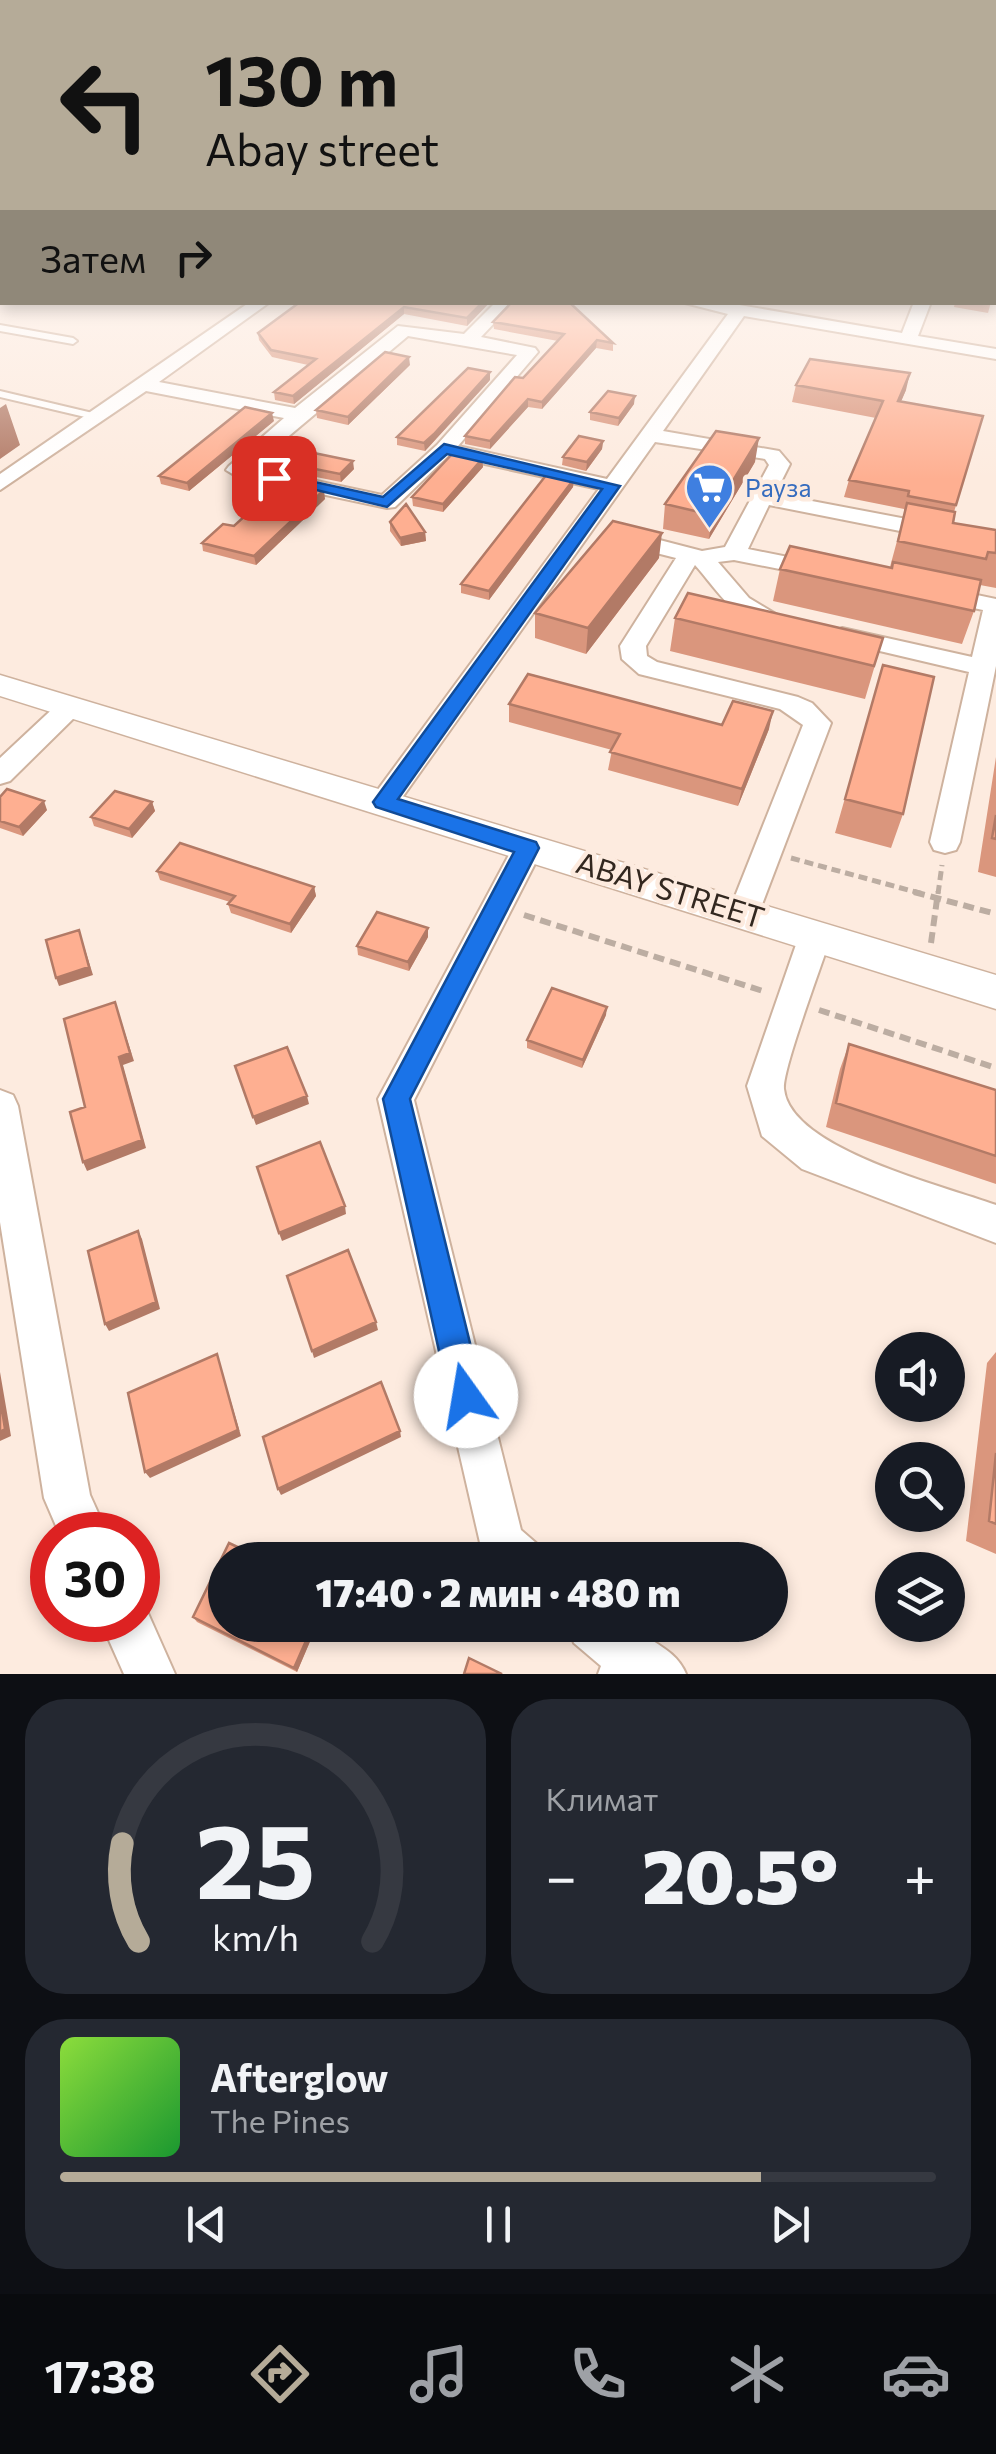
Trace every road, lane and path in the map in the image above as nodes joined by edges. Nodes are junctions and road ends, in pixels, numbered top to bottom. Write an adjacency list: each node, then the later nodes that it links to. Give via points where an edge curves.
1 (234, 322): 11 (street)
2 (486, 322): 7 (street)
3 (730, 322): 17 (street)
4 (818, 322): 8 (street)
5 (915, 322): 8 (street)
6 (0, 328): 9 (lane)
7 (468, 340): 15 (street, via 404,330); 18 (street, via 529,352)
8 (908, 340): 10 (street)
9 (73, 341)
10 (996, 354)
11 (145, 385): 15 (street); 16 (street)
12 (0, 394): 13 (lane)
13 (18, 398): 14 (lane); 16 (lane)
14 (0, 410)
15 (299, 414): 18 (street, via 236,470 387,502)
16 (98, 418): 19 (street)
17 (650, 434): 20 (street); 21 (street, via 772,455 780,464)
18 (444, 449): 20 (street)
19 (0, 484)
20 (612, 486): 22 (street)
21 (765, 498): 23 (street); 24 (street)
22 (584, 528): 25 (street); 33 (street)
23 (996, 543)
24 (734, 553): 25 (street); 26 (street)
25 (696, 556): 29 (street, via 754,615); 36 (street, via 633,646 635,659 648,668 790,702 817,724)
26 (846, 576)
27 (921, 590): 28 (street)
28 (996, 606): 29 (street)
29 (982, 667): 34 (street)
30 (0, 685): 31 (street, ABAY STREET)
31 (70, 707): 32 (street); 33 (street, ABAY STREET)
32 (0, 774)
33 (384, 802): 35 (street, ABAY STREET)
34 (945, 842): 37 (path)
35 (528, 848): 38 (street); 39 (street, ABAY STREET)
36 (768, 852): 37 (path); 39 (street)
37 (938, 898): 40 (path); 42 (path)
38 (498, 906): 44 (path); 49 (street, via 396,1099)
39 (744, 914): 41 (street, ABAY STREET)
40 (996, 914)
41 (815, 936): 42 (street, ABAY STREET); 44 (street)
42 (928, 971): 43 (street, ABAY STREET)
43 (996, 992)
44 (793, 1001): 45 (path); 47 (street, via 764,1086 775,1124 816,1157)
45 (996, 1068)
46 (0, 1106): 48 (street)
47 (996, 1224)
48 (73, 1512)
49 (501, 1542)
50 (135, 1642): 51 (street)
51 (150, 1674)

